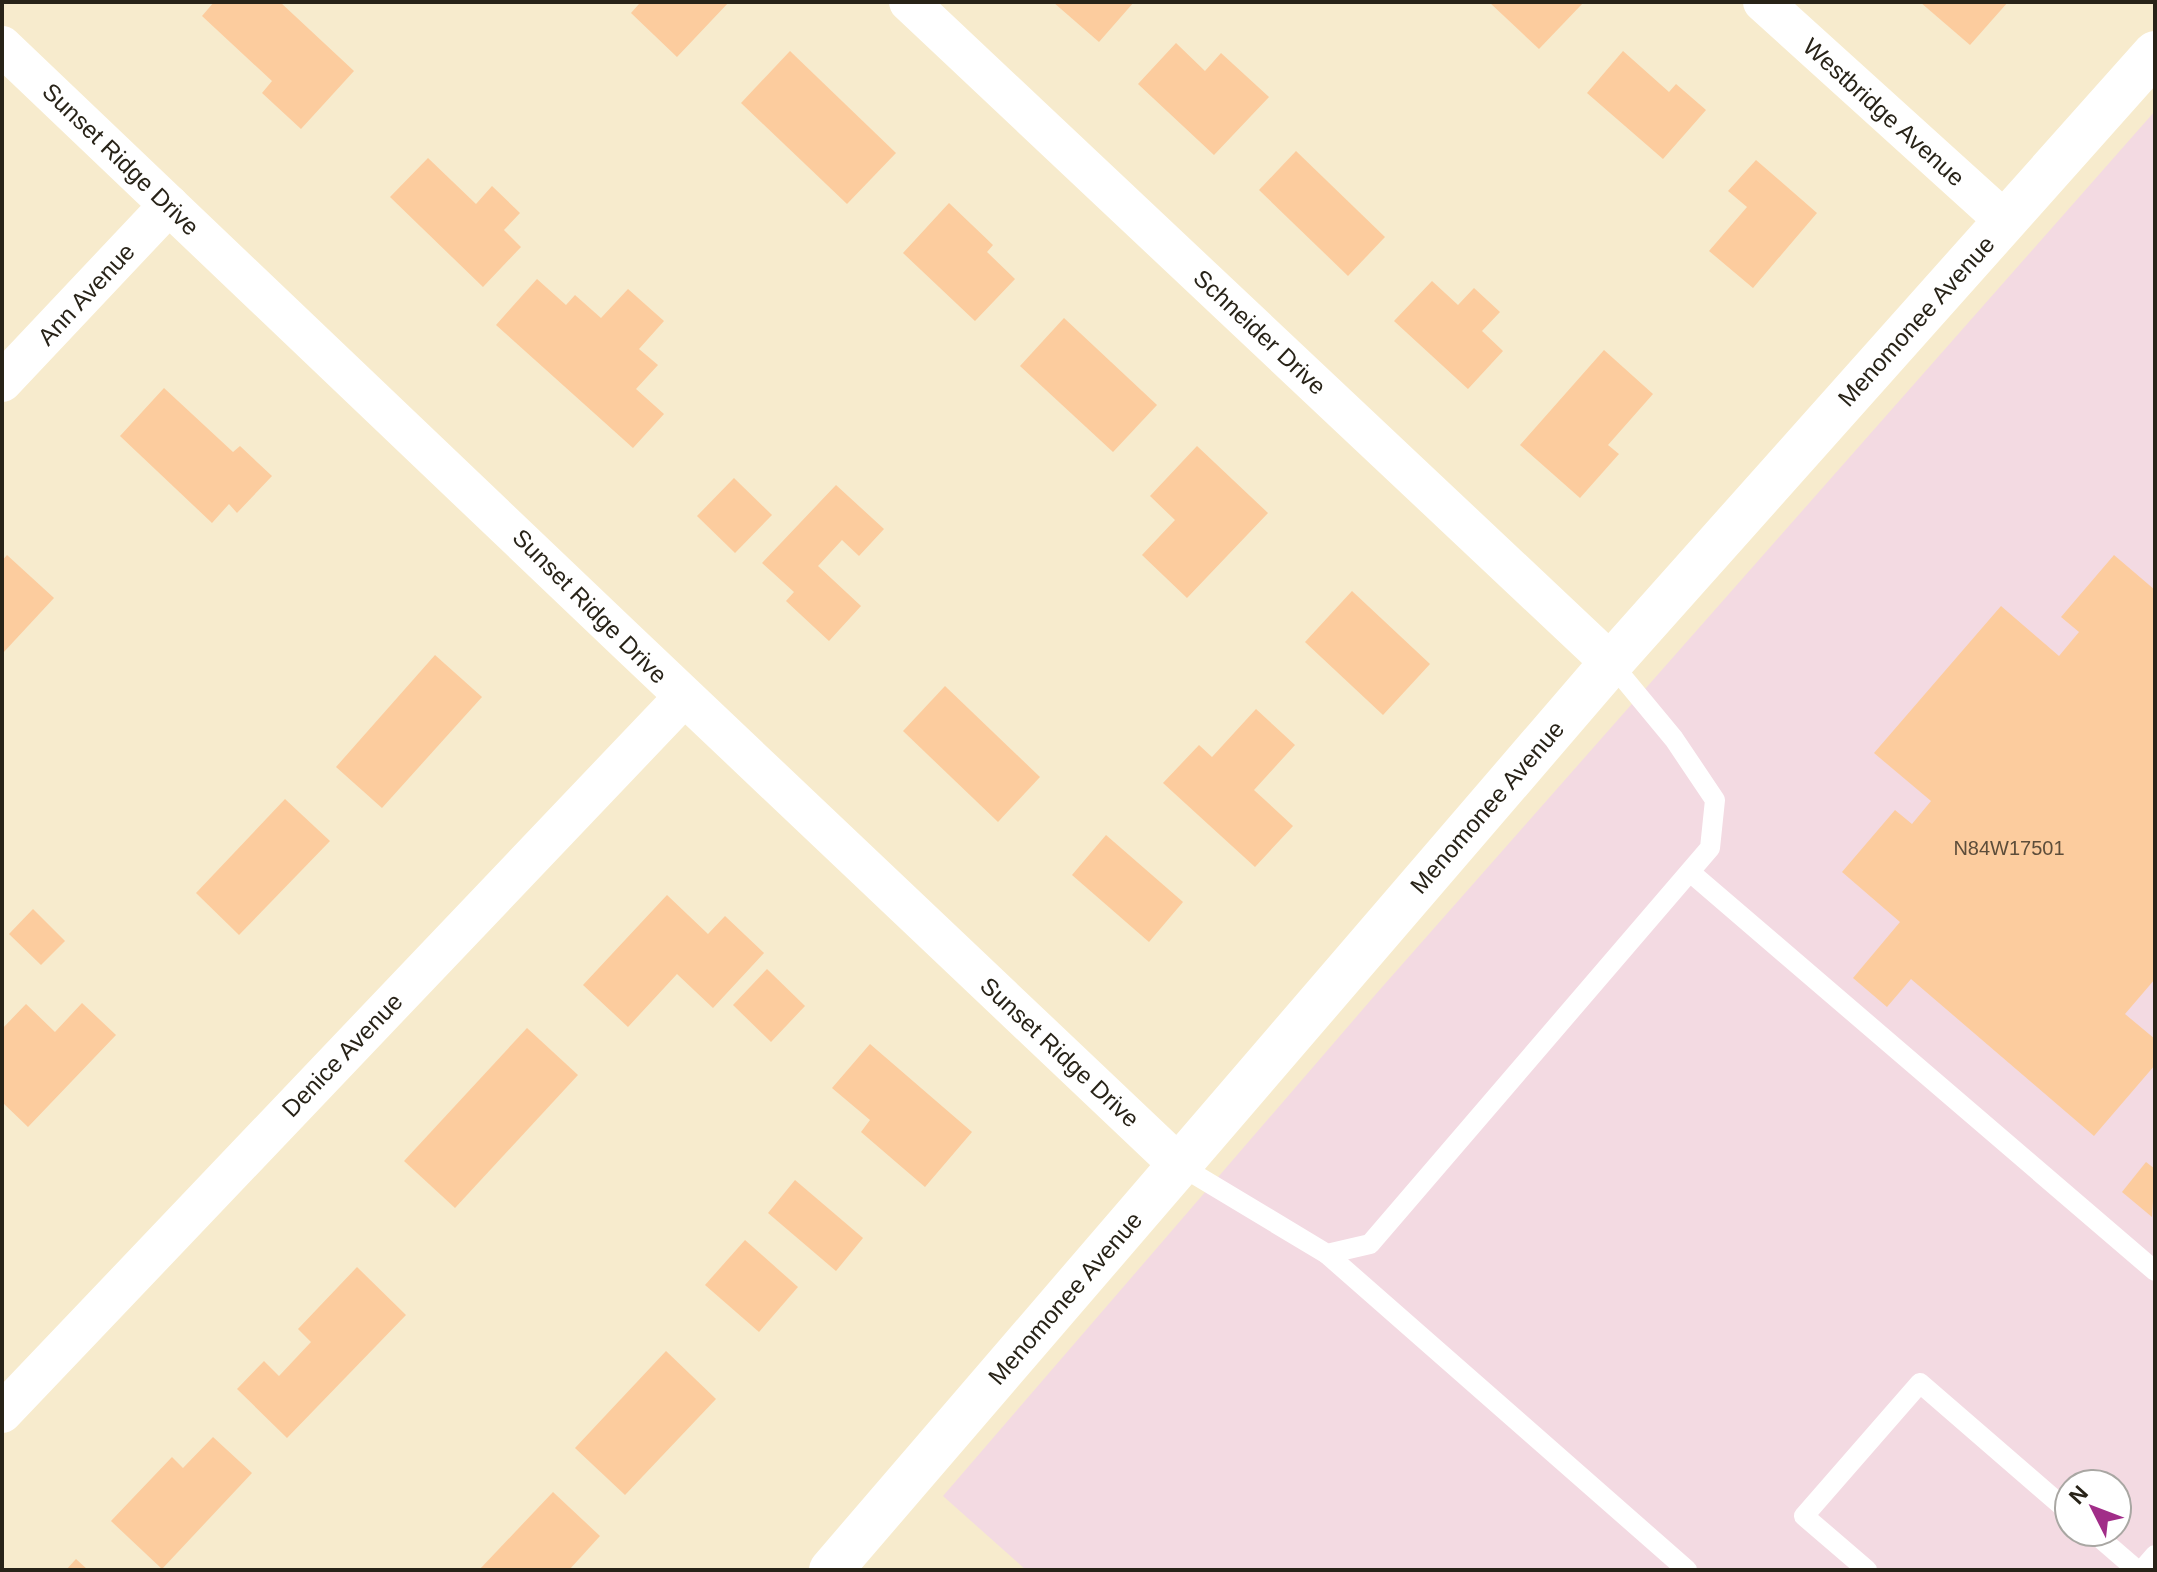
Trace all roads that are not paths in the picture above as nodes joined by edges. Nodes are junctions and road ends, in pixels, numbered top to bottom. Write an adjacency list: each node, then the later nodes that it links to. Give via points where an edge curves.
1 (909, 2): 8 (street, Schneider Drive)
2 (1763, 2): 6 (street, Westbridge Avenue)
3 (2, 46): 5 (street, Sunset Ridge Drive)
4 (2155, 53): 6 (street, Menomonee Avenue)
5 (169, 205): 7 (street, Ann Avenue); 9 (street, Sunset Ridge Drive, via 560,574)
6 (2005, 221): 8 (street, Menomonee Avenue)
7 (2, 382)
8 (1611, 663): 10 (lane, via 1674,739 1715,800 1710,848); 11 (street, Menomonee Avenue)
9 (683, 698): 11 (street, Sunset Ridge Drive); 14 (street, Denice Avenue)
10 (1690, 872): 12 (lane, via 1370,1244); 13 (lane)
11 (1179, 1165): 12 (lane); 18 (street, Menomonee Avenue)
12 (1327, 1254): 19 (lane)
13 (2155, 1271)
14 (2, 1413)
15 (2053, 1498): 20 (lane, via 1920,1383 1804,1516)
16 (2112, 1548): 21 (lane)
17 (2155, 1555): 21 (lane)
18 (831, 1570)
19 (1687, 1570)
20 (1867, 1570)
21 (2139, 1570)

